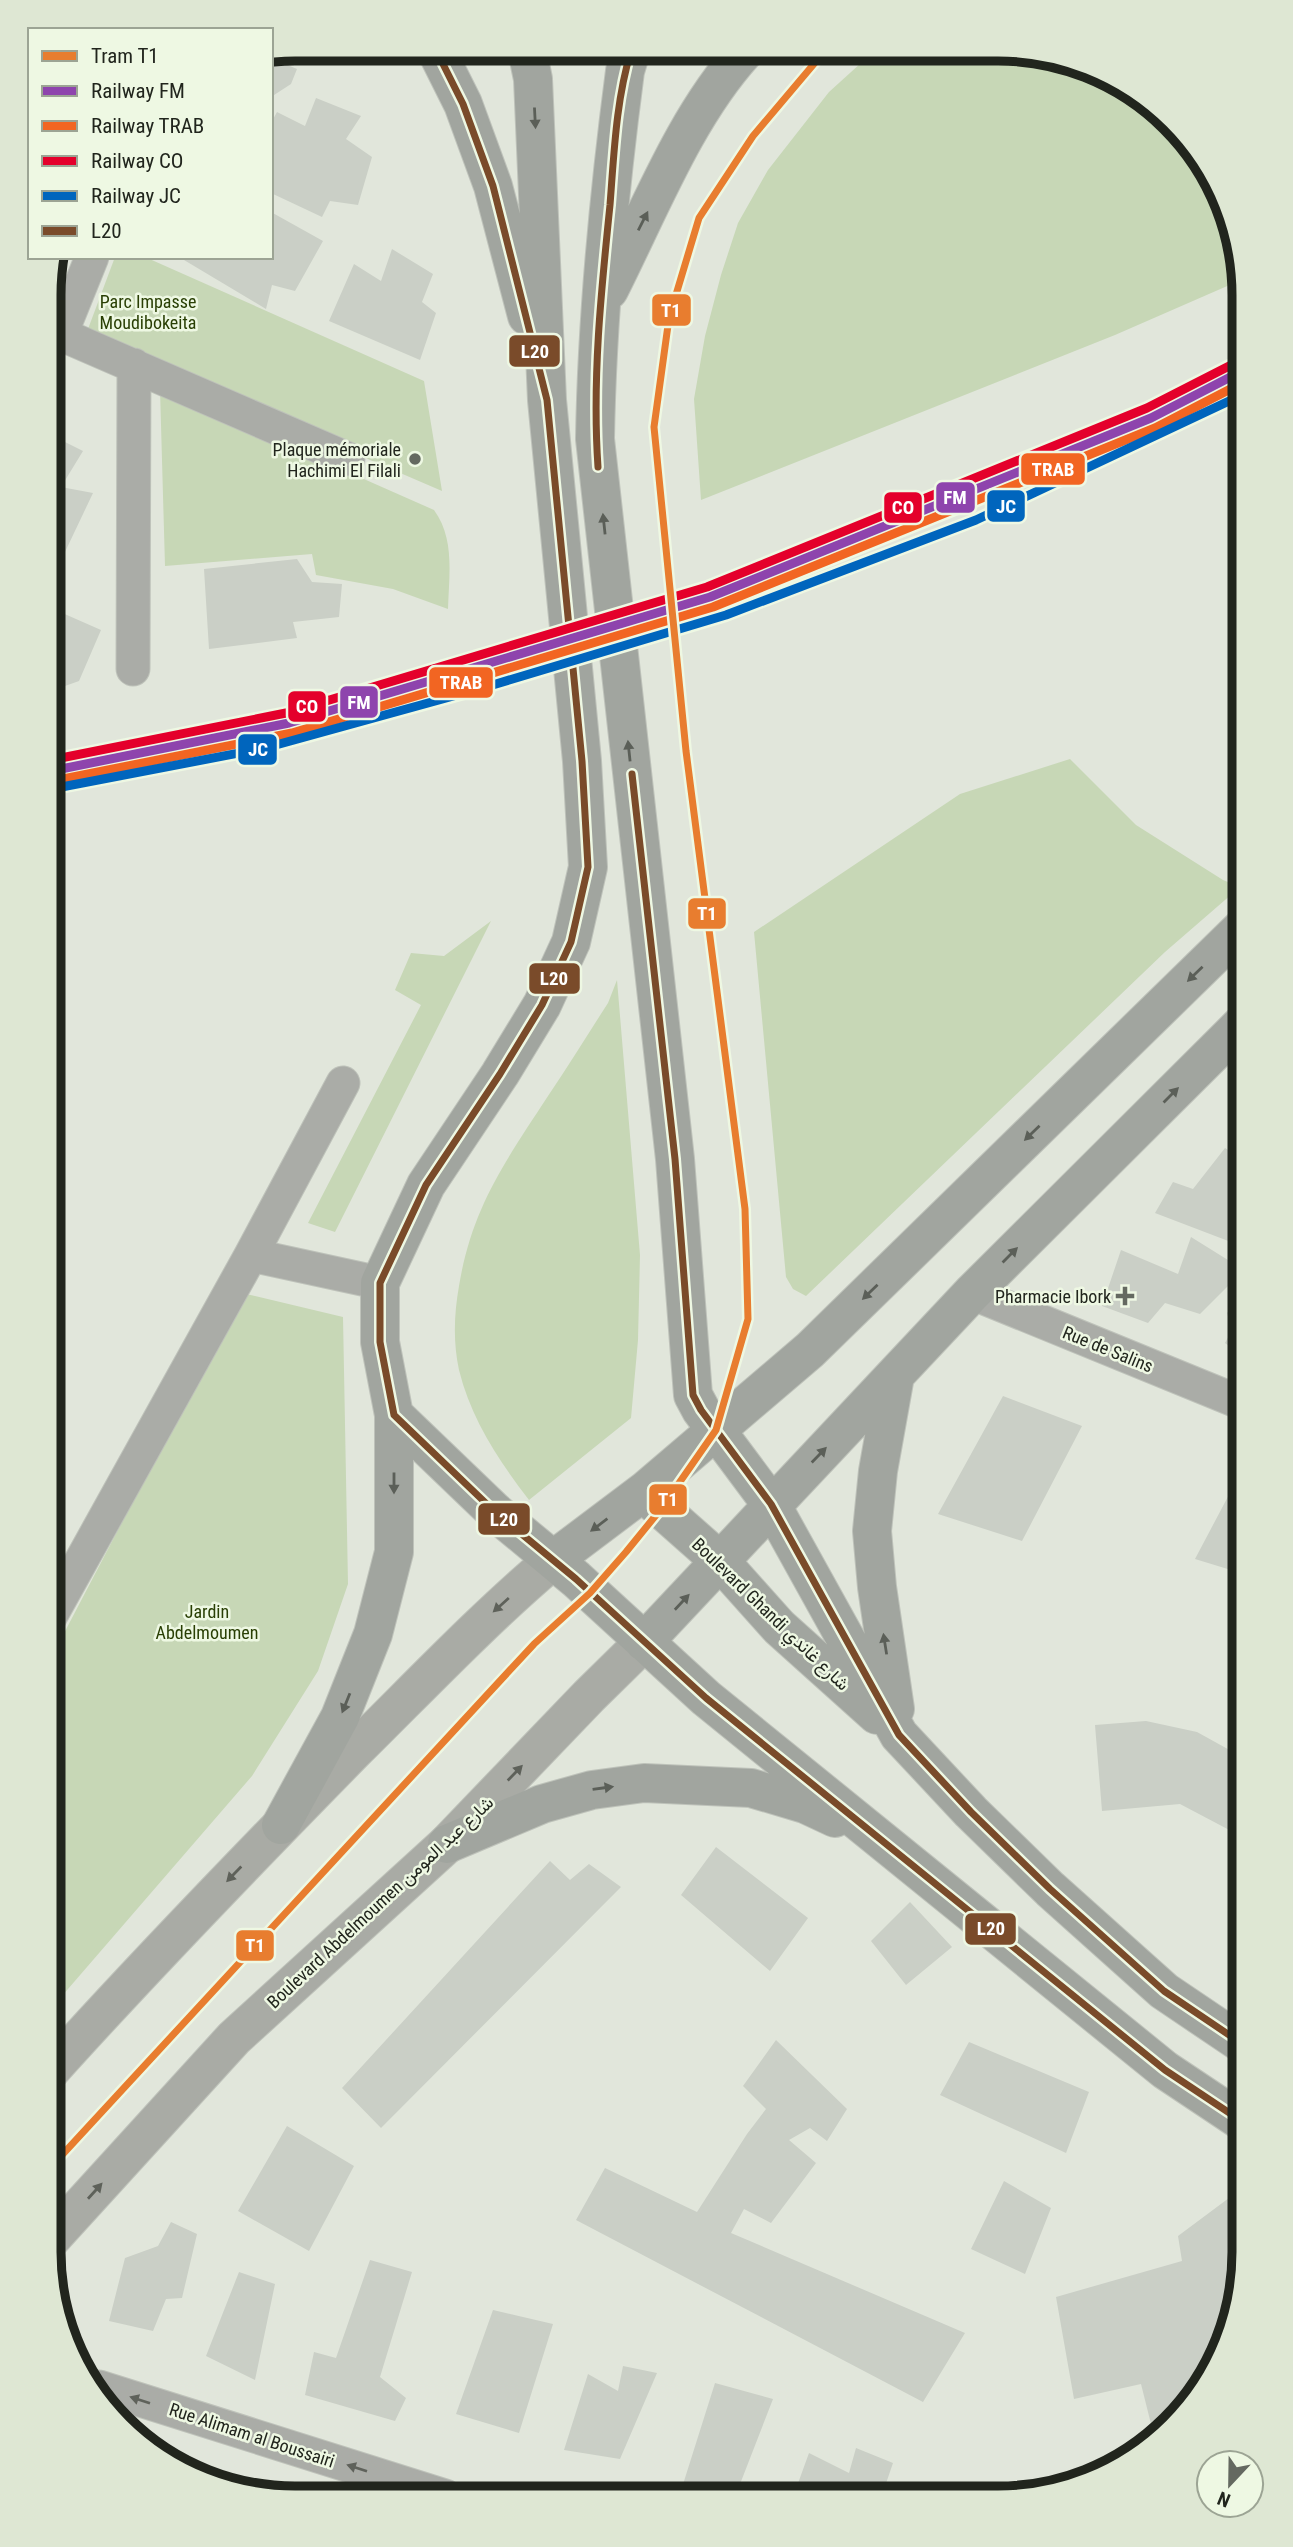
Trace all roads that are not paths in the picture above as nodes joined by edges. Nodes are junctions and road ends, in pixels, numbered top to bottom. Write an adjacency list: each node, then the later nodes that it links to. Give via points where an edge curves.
1 (442, 61): 10 (main road, via 493,186)
2 (529, 61): 10 (main road, one-way to 10)
3 (628, 61): 6 (main road, Boulevard Ghandi شارع غاندي, via 613,159)
4 (737, 61): 6 (main road, one-way to 4, via 683,140)
5 (91, 259): 7 (street)
6 (601, 304): 22 (main road, Boulevard Ghandi شارع غاندي, one-way to 6, via 693,1395 675,1159 595,439)
7 (62, 320)
8 (62, 335): 9 (street)
9 (134, 365): 11 (street); 12 (street)
10 (547, 400): 17 (main road, via 588,867 571,942 542,1005 426,1185)
11 (348, 459)
12 (133, 669)
13 (1232, 938): 22 (main road, one-way to 22, via 810,1350)
14 (1232, 1033): 18 (main road, Boulevard Abdelmoumen شارع عبد المومن, one-way to 14)
15 (343, 1083): 16 (street)
16 (251, 1255): 17 (street); 27 (street)
17 (380, 1283): 21 (main road, via 380,1342)
18 (972, 1293): 19 (main road, Boulevard Abdelmoumen شارع عبد المومن); 20 (street, Rue de Salins)
19 (895, 1376): 24 (main road, Boulevard Abdelmoumen شارع عبد المومن, one-way to 19); 29 (main road, one-way to 19, via 872,1531)
20 (1231, 1399)
21 (394, 1415): 25 (main road, via 494,1511); 30 (main road, one-way to 30, via 394,1552 373,1634 340,1717)
22 (716, 1430): 23 (main road); 24 (main road, Boulevard Ghandi شارع غاندي)
23 (646, 1490): 25 (main road, one-way to 25); 26 (main road, Boulevard Ghandi شارع غاندي, via 651,1500)
24 (771, 1504): 26 (main road, Boulevard Abdelmoumen شارع عبد المومن); 29 (main road, Boulevard Ghandi شارع غاندي)
25 (553, 1560): 28 (main road); 30 (main road, one-way to 30, via 498,1607)
26 (720, 1561): 28 (main road, Boulevard Abdelmoumen شارع عبد المومن, one-way to 26); 29 (main road, Boulevard Ghandi شارع غاندي, via 779,1627)
27 (61, 1597)
28 (644, 1643): 31 (main road); 32 (main road, Boulevard Abdelmoumen شارع عبد المومن, one-way to 28)
29 (899, 1735): 33 (main road, Boulevard Ghandi شارع غاندي, via 1050,1889 1164,1991)
30 (281, 1825): 34 (main road, one-way to 34)
31 (876, 1836): 32 (main road, one-way to 31, via 542,1804 592,1790 644,1783 751,1788 805,1804); 35 (main road, via 1165,2070)
32 (447, 1844): 36 (main road, Boulevard Abdelmoumen شارع عبد المومن, one-way to 32, via 234,2038)
33 (1231, 2036)
34 (61, 2059)
35 (1231, 2113)
36 (61, 2228)
37 (106, 2389): 38 (street, Rue Alimam al Boussairi, one-way to 37)
38 (413, 2486)

